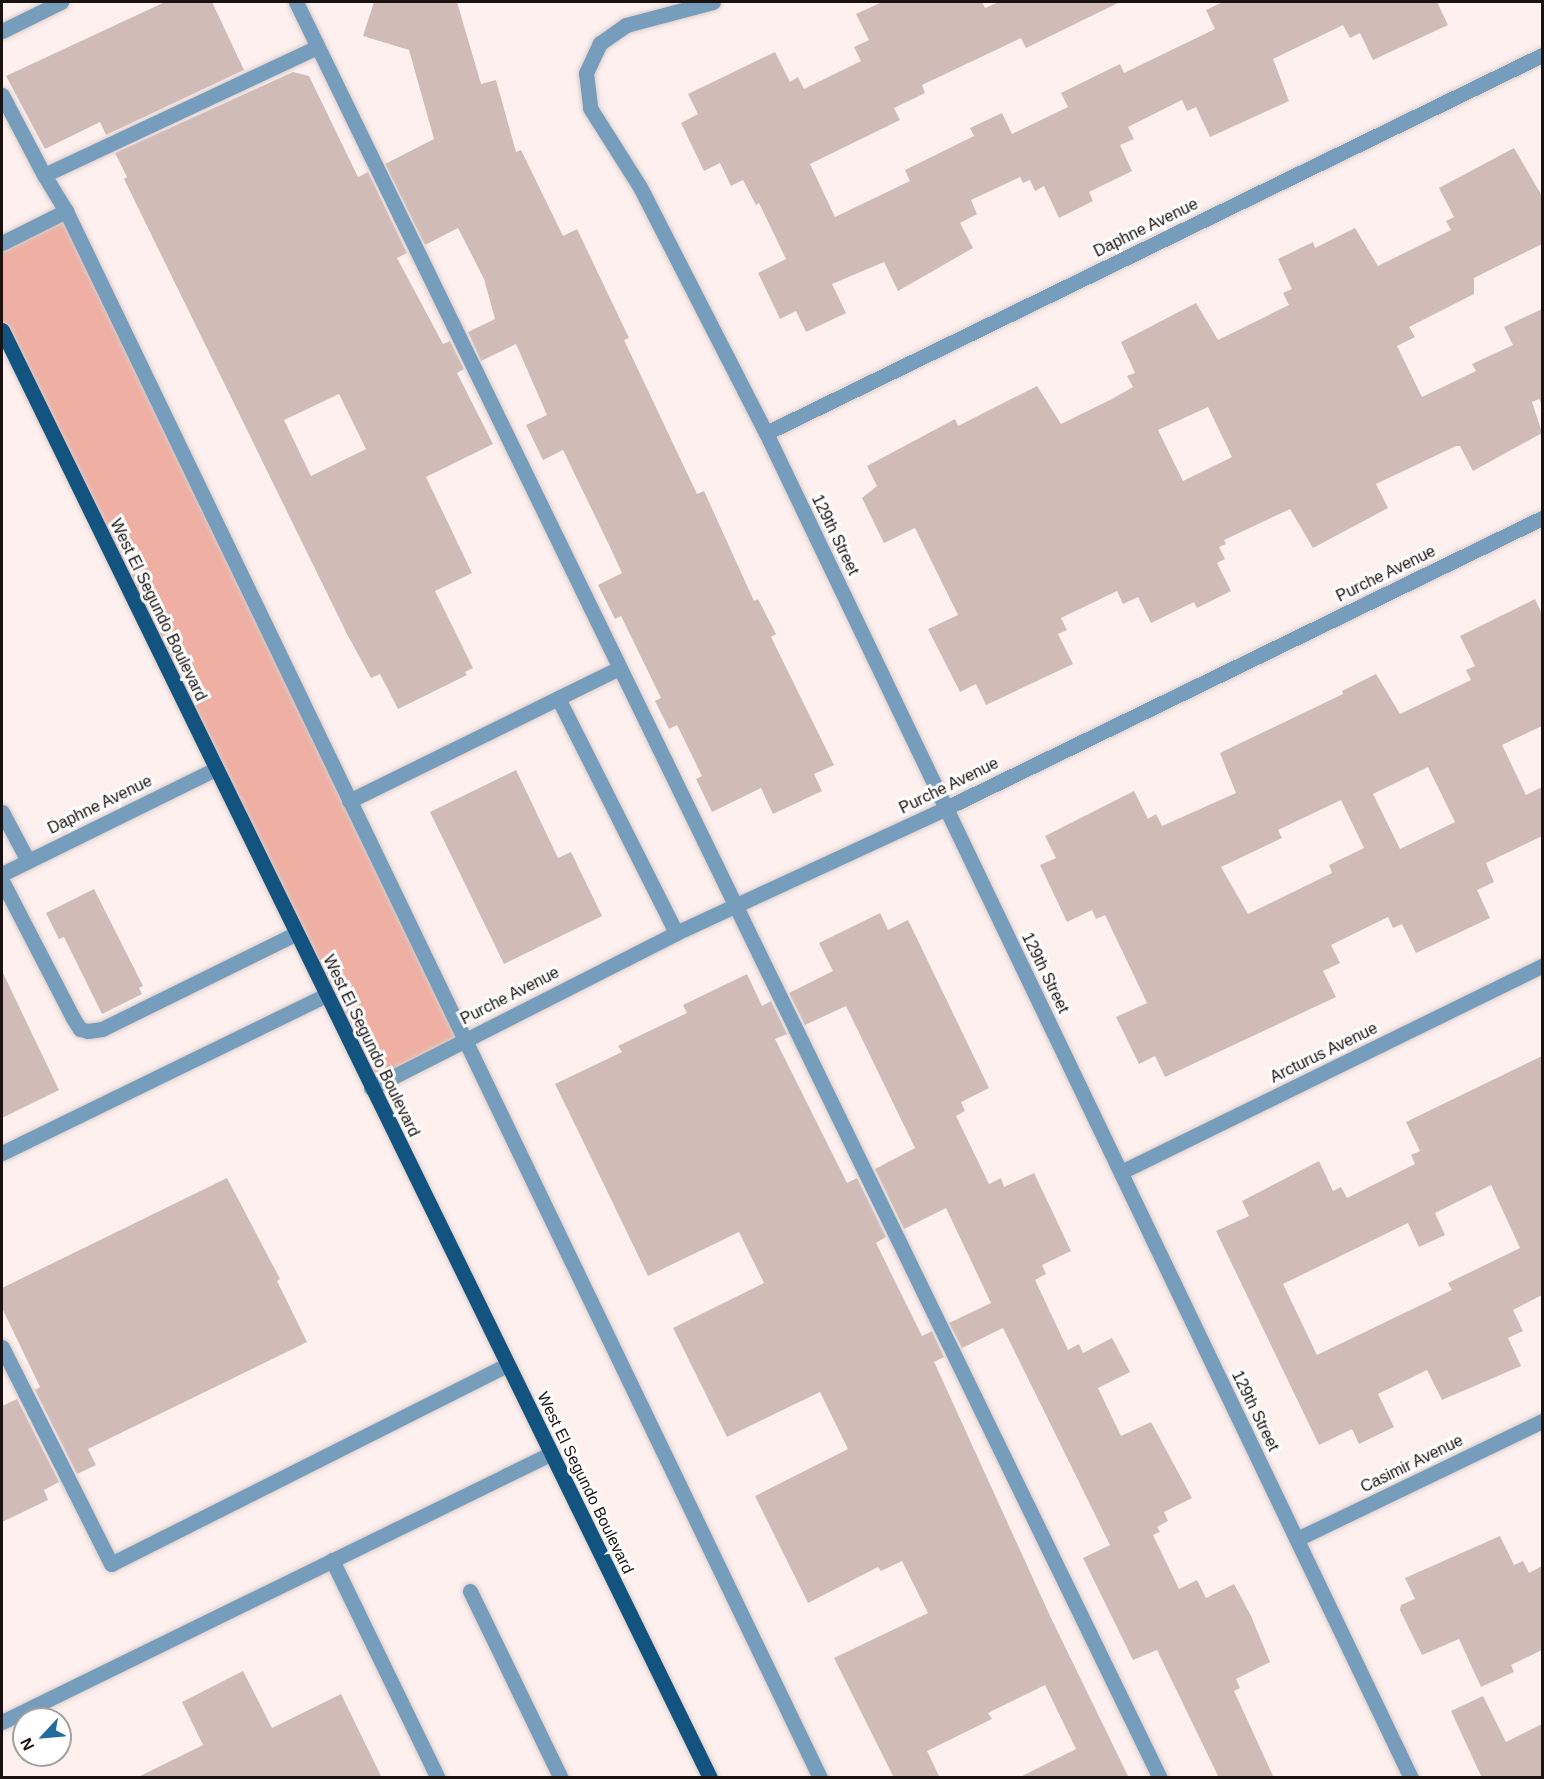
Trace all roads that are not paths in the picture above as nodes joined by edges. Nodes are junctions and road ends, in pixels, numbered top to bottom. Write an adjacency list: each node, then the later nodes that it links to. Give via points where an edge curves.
1 (61, 2): 4 (street)
2 (296, 2): 5 (street)
3 (713, 2): 12 (street, 129th Street, via 626,25 600,43 586,73 590,108 640,187)
4 (2, 31)
5 (317, 47): 8 (street); 14 (street)
6 (1542, 55): 12 (street, Daphne Avenue)
7 (2, 95): 8 (street)
8 (44, 175): 9 (street)
9 (66, 211): 10 (street); 17 (street)
10 (2, 243)
11 (2, 330): 16 (main road, West El Segundo Boulevard)
12 (766, 433): 18 (street, 129th Street)
13 (1542, 518): 18 (street, Purche Avenue)
14 (619, 668): 15 (street); 23 (street)
15 (558, 698): 17 (street); 24 (street)
16 (215, 769): 20 (street, Daphne Avenue); 25 (main road, West El Segundo Boulevard)
17 (349, 801): 28 (street)
18 (946, 808): 23 (street, Purche Avenue); 31 (street, 129th Street)
19 (2, 812): 20 (street)
20 (28, 861): 21 (street, Daphne Avenue)
21 (2, 874)
22 (2, 881): 25 (street, via 73,1018 80,1029 88,1031 102,1029)
23 (734, 907): 24 (street, Purche Avenue); 44 (street)
24 (676, 933): 28 (street, Purche Avenue)
25 (295, 934): 27 (main road, West El Segundo Boulevard)
26 (1542, 966): 31 (street, Arcturus Avenue)
27 (326, 995): 29 (main road, West El Segundo Boulevard); 30 (street)
28 (462, 1040): 29 (street, Purche Avenue); 43 (street)
29 (371, 1088): 33 (main road, West El Segundo Boulevard)
30 (2, 1154)
31 (1121, 1172): 36 (street, 129th Street)
32 (2, 1347): 33 (street, via 111,1564)
33 (506, 1365): 35 (main road, West El Segundo Boulevard)
34 (1542, 1421): 36 (street, Casimir Avenue)
35 (550, 1454): 37 (street); 42 (main road, West El Segundo Boulevard)
36 (1297, 1539): 45 (street, 129th Street)
37 (332, 1560): 39 (street); 40 (street)
38 (471, 1591): 41 (street)
39 (2, 1722)
40 (438, 1778)
41 (561, 1778)
42 (710, 1778)
43 (820, 1778)
44 (1160, 1778)
45 (1411, 1778)

